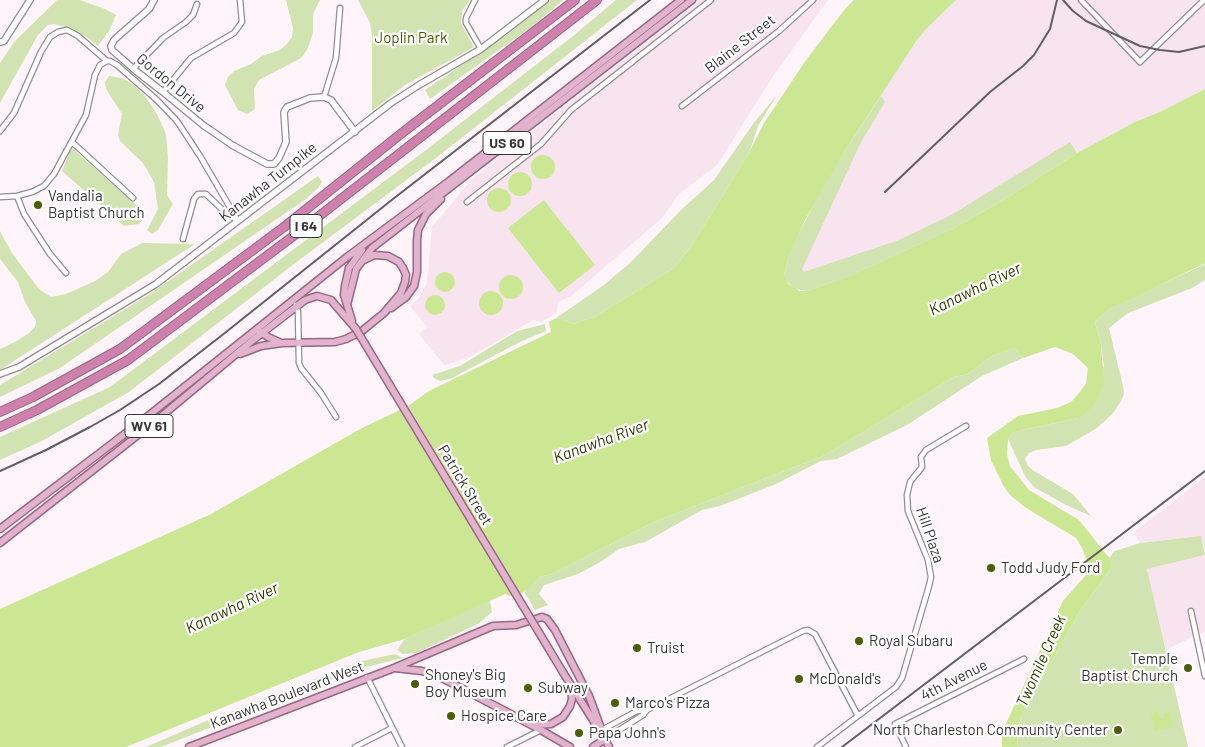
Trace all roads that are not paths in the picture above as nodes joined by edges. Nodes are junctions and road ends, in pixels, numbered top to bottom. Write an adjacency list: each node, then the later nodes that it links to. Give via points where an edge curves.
1 (30, 0): 16 (main road)
2 (154, 0): 20 (main road, Gordon Drive, via 111,46)
3 (240, 0): 21 (street, via 242,22 234,32 191,58)
4 (475, 0): 18 (street, via 466,23)
5 (545, 0): 18 (main road, Kanawha Turnpike)
6 (574, 0): 45 (highway, I 64, via 284,227 120,349)
7 (597, 0): 48 (highway, I 64, via 128,360)
8 (681, 0): 33 (main road, US 60)
9 (692, 0): 27 (main road, US 60)
10 (712, 0): 31 (street, via 571,110 541,144)
11 (813, 0): 23 (street, Blaine Street, via 779,31)
12 (1081, 0): 13 (street, via 1140,62)
13 (1204, 0)
14 (196, 4): 20 (street, via 193,15 162,38)
15 (340, 8): 22 (street, via 336,58)
16 (2, 41): 17 (street)
17 (0, 48)
18 (481, 49): 25 (main road, Kanawha Turnpike, via 406,93)
19 (106, 61): 24 (street, via 67,30 50,37 14,113); 26 (street, via 95,75 86,115); 32 (street, via 113,62 124,71 177,121)
20 (133, 69): 21 (main road, Gordon Drive)
21 (163, 92): 22 (main road, Gordon Drive, via 203,125 267,164 274,164 286,142 284,112 287,106)
22 (324, 97): 25 (main road, via 337,107)
23 (682, 106)
24 (0, 131)
25 (355, 132): 32 (main road, Kanawha Turnpike)
26 (72, 142): 28 (street, via 44,186); 30 (street)
27 (459, 180): 35 (main road, US 60, via 372,248); 39 (main road, via 421,223 416,279 400,302)
28 (17, 196): 29 (street); 36 (street, via 50,254)
29 (0, 197)
30 (133, 198)
31 (467, 202)
32 (238, 221): 34 (street, via 206,194 198,194); 44 (main road, Kanawha Turnpike, via 156,284 19,367)
33 (377, 235): 37 (main road); 38 (main road, Patrick Street / US 60, via 360,251 349,268)
34 (183, 239)
35 (356, 268): 38 (main road, US 60); 39 (main road, via 369,257 379,254 393,258 404,268 404,288)
36 (66, 273)
37 (295, 303): 38 (main road, via 321,297); 40 (main road, WV 61); 42 (street)
38 (345, 308): 58 (main road, Patrick Street / US 60, bridge)
39 (384, 313): 42 (main road, via 346,339)
40 (259, 331): 41 (main road); 43 (main road, WV 61); 49 (main road, WV 61)
41 (282, 343): 42 (main road); 43 (main road, via 246,351)
42 (298, 343): 46 (street, via 301,368)
43 (222, 365): 50 (main road, WV 61)
44 (0, 374)
45 (0, 412)
46 (336, 417)
47 (966, 426): 60 (street, Hill Plaza, via 926,450 921,457 922,467 910,482 908,511 928,560 929,586 902,678 896,687)
48 (0, 427)
49 (0, 529)
50 (0, 543)
51 (1190, 612): 56 (street)
52 (421, 657): 54 (main road, Kanawha Boulevard West); 55 (main road, via 414,664); 64 (main road, Kanawha Boulevard West, via 493,626 516,625 544,617 551,623 578,673)
53 (1024, 659): 74 (street, 4th Avenue, via 895,724)
54 (394, 668): 55 (main road, Kanawha Boulevard West); 57 (main road, Kanawha Boulevard West)
55 (417, 671): 61 (main road, Kanawha Boulevard West, via 442,678)
56 (1205, 676)
57 (367, 677): 62 (street); 65 (main road, Kanawha Boulevard West)
58 (570, 684): 61 (main road, via 572,699 563,717 551,724); 64 (main road, Patrick Street / US 60)
59 (647, 710): 60 (street, via 808,630 815,634); 64 (street, via 637,711); 66 (street)
60 (858, 716): 73 (street, Hill Plaza)
61 (531, 724): 63 (main road, Kanawha Boulevard West)
62 (392, 728): 68 (street); 69 (street)
63 (541, 730): 70 (street); 71 (main road, Kanawha Boulevard West)
64 (601, 730): 66 (main road)
65 (200, 745): 67 (main road, Kanawha Boulevard West)
66 (609, 745): 72 (main road)
67 (190, 747)
68 (355, 747)
69 (402, 747)
70 (508, 747)
71 (570, 747)
72 (593, 747)
73 (817, 747)
74 (906, 747)

